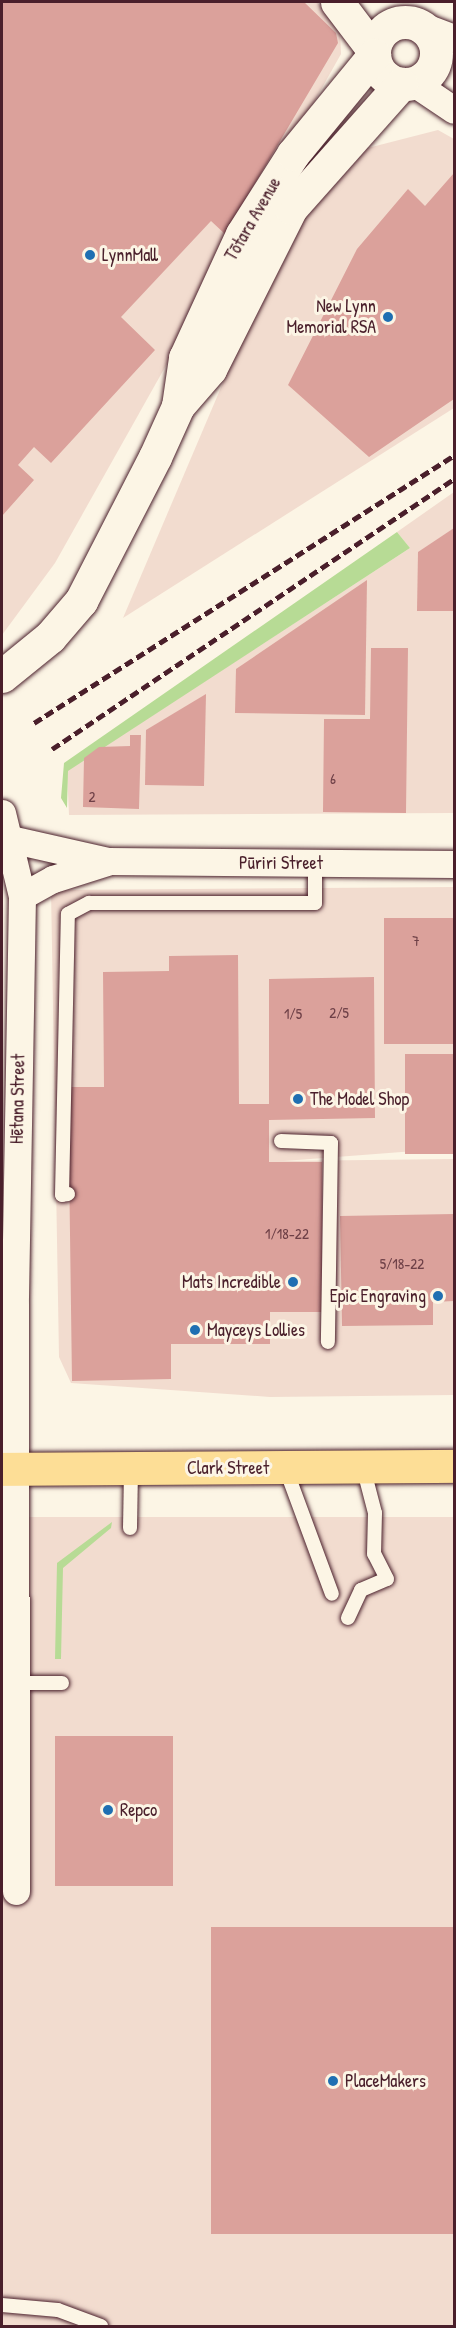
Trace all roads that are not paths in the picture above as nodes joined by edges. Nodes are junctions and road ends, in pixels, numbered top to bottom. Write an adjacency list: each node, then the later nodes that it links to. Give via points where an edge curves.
1 (337, 2): 4 (street)
2 (413, 17): 3 (street); 4 (street, via 388,26); 5 (street, via 431,35 437,56 432,70)
3 (454, 38)
4 (374, 53): 5 (street, via 386,78); 7 (street, Tōtara Avenue)
5 (408, 83): 6 (street); 7 (street, Tōtara Avenue)
6 (454, 111)
7 (276, 186): 8 (street, Tōtara Avenue, via 267,247 210,369 178,406 130,514 81,601 50,637)
8 (2, 676)
9 (2, 813): 10 (street, Hētana Street)
10 (10, 839): 11 (street, Pūriri Street); 14 (street, Hētana Street)
11 (108, 861): 12 (street, Pūriri Street); 14 (street, Pūriri Street, via 53,879)
12 (315, 863): 13 (street, Pūriri Street); 16 (lane, via 315,903 89,903 68,914 62,1195)
13 (454, 864)
14 (22, 896): 22 (street, Hētana Street)
15 (281, 1141): 17 (lane, via 331,1143)
16 (68, 1194)
17 (328, 1342)
18 (454, 1466): 20 (main road, Clark Street)
19 (285, 1467): 20 (main road, Clark Street); 21 (main road, Clark Street); 24 (lane)
20 (363, 1467): 25 (lane, via 375,1513 374,1554 387,1579 361,1590)
21 (131, 1468): 22 (main road, Clark Street); 23 (lane)
22 (9, 1469): 26 (street, Hētana Street)
23 (130, 1528)
24 (332, 1594)
25 (348, 1618)
26 (16, 1683): 27 (lane); 28 (street, Hētana Street)
27 (62, 1683)
28 (16, 1891)
29 (2, 2305): 30 (lane, via 58,2310)
30 (101, 2326)

